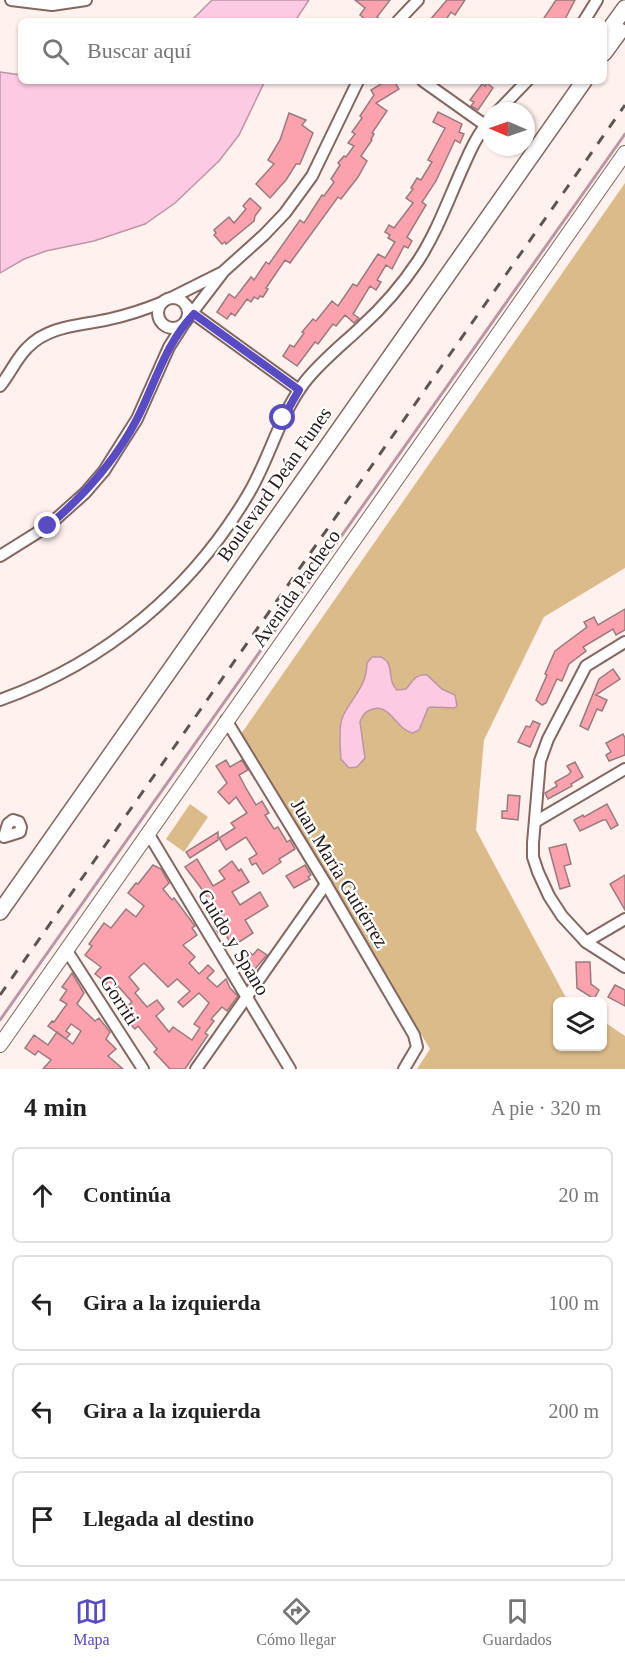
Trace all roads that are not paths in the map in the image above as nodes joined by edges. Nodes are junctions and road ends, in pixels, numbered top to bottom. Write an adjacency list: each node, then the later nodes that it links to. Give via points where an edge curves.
1 (11, 0): 2 (street, via 52,5)
2 (86, 0)
3 (418, 0): 6 (street)
4 (597, 0): 7 (street)
5 (625, 8): 9 (main road)
6 (401, 18)
7 (586, 18)
8 (625, 23): 10 (main road)
9 (607, 33)
10 (607, 49)
11 (357, 84): 20 (street, via 312,176 298,196 264,235)
12 (428, 84): 17 (street)
13 (524, 84): 16 (street)
14 (571, 84): 37 (main road, Boulevard Deán Funes)
15 (582, 84): 38 (main road, Boulevard Deán Funes)
16 (507, 102)
17 (481, 118)
18 (481, 133): 28 (street, via 437,227 404,280)
19 (625, 153): 32 (street, Avenida Pacheco)
20 (224, 271): 21 (street); 22 (street)
21 (167, 300): 22 (street, via 180,300); 23 (street); 25 (street, via 158,311)
22 (190, 309): 24 (street); 28 (street)
23 (142, 311): 25 (street); 27 (street, via 45,334 26,349)
24 (185, 322): 25 (street, via 173,328); 26 (street)
25 (162, 323): 26 (street)
26 (169, 347): 29 (street, via 137,419 104,471 48,526)
27 (0, 386)
28 (299, 390): 31 (street, via 250,492 214,546 172,594 90,658 53,679)
29 (0, 556)
30 (625, 643): 34 (street, via 586,666 548,739 540,761)
31 (0, 700)
32 (226, 720): 35 (street, Avenida Pacheco); 36 (street, Juan María Gutiérrez)
33 (625, 769): 34 (street)
34 (535, 822): 40 (street, via 533,857 538,872 562,916)
35 (148, 833): 41 (street, Avenida Pacheco); 43 (street, Guido y Spano)
36 (326, 884): 43 (street); 48 (street, Juan María Gutiérrez, via 414,1035 417,1047)
37 (0, 896)
38 (0, 912)
39 (625, 919): 40 (street)
40 (586, 942): 42 (street)
41 (67, 951): 44 (street, Avenida Pacheco); 45 (street, Gorriti)
42 (625, 967)
43 (247, 997): 46 (street); 47 (street, Guido y Spano)
44 (0, 1045)
45 (142, 1069)
46 (196, 1069)
47 (290, 1069)
48 (404, 1069)

